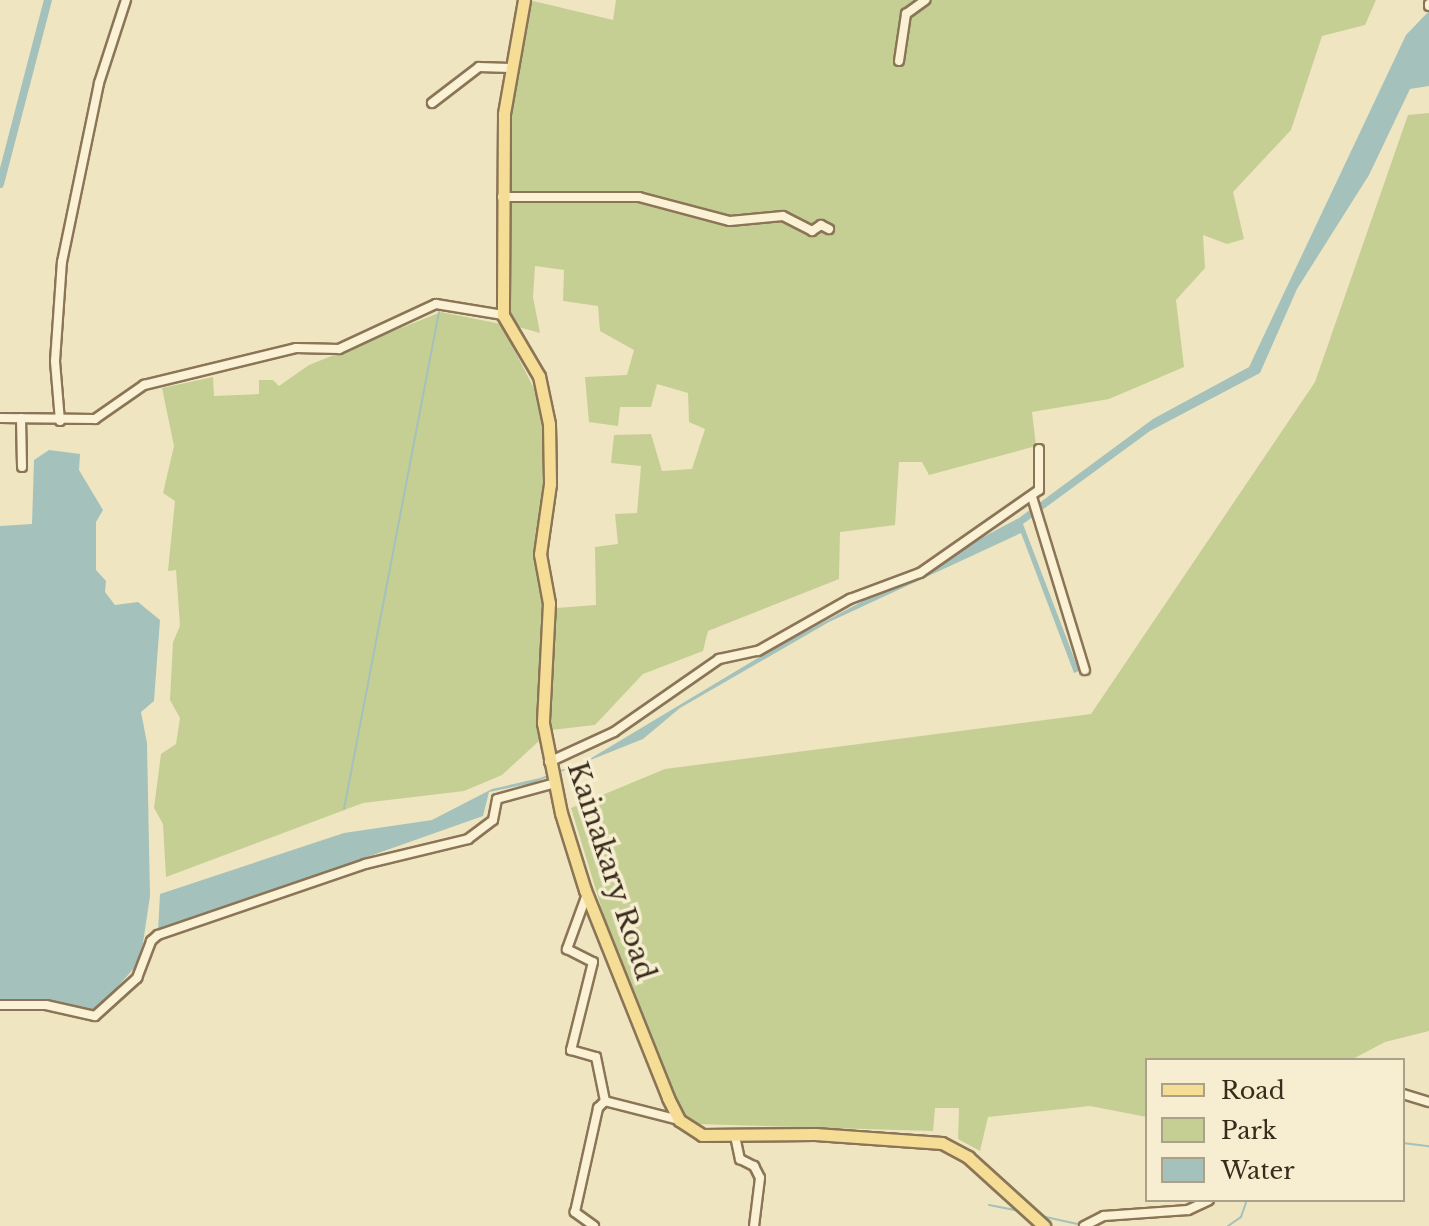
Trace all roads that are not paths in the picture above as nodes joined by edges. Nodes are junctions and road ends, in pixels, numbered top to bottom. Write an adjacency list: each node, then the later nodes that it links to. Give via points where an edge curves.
1 (126, 0): 12 (street, via 99,83 62,262 55,361)
2 (524, 0): 5 (main road)
3 (925, 0): 4 (street, via 906,14)
4 (899, 61)
5 (510, 68): 6 (street, via 479,67); 7 (main road)
6 (432, 103)
7 (502, 197): 8 (street, via 639,197 730,221 783,216 811,230 821,225); 9 (main road)
8 (829, 229)
9 (503, 315): 12 (street, via 436,304 339,349 296,348 144,385 95,419); 17 (main road, Kainakary Road, via 539,376 549,424 550,484 540,554 549,603 543,723)
10 (0, 418): 11 (street)
11 (21, 418): 12 (street); 14 (street)
12 (60, 421)
13 (1039, 449): 15 (street, via 1043,482)
14 (22, 467)
15 (1032, 497): 16 (street); 17 (street, via 920,573 840,604 758,651 719,659)
16 (1085, 670)
17 (552, 774): 18 (main road, Kainakary Road); 19 (street, via 497,799 493,820 468,839 335,873 158,935 137,978 95,1016 46,1005)
18 (587, 894): 21 (street, via 567,949 593,962 571,1050 596,1057); 23 (main road, Kainakary Road)
19 (0, 1005)
20 (1405, 1095): 22 (street)
21 (605, 1101): 23 (street); 27 (street, via 588,1143 575,1212)
22 (1429, 1102)
23 (679, 1120): 24 (main road, via 702,1135)
24 (735, 1136): 28 (street, via 740,1159 754,1166 760,1178); 29 (main road, via 815,1134 942,1143 968,1157)
25 (1205, 1202): 26 (street, via 1188,1210 1122,1213)
26 (1086, 1224)
27 (594, 1226)
28 (754, 1226)
29 (1044, 1226)

